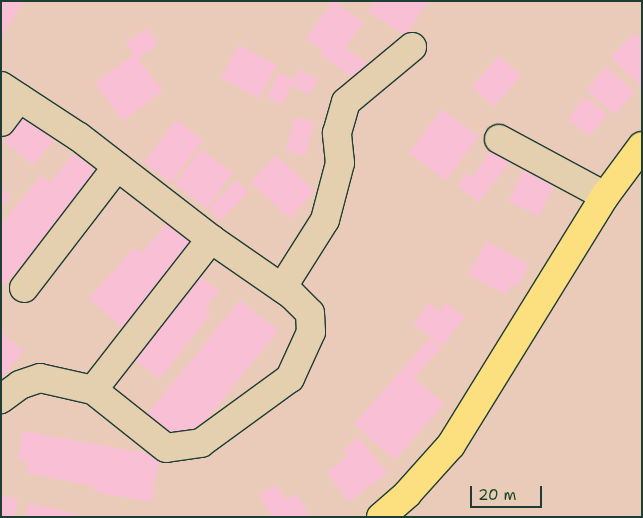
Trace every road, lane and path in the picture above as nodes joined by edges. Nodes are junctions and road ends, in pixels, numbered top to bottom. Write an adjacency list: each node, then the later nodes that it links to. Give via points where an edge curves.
1 (412, 47): 10 (street, via 346,102 337,133 340,163 325,220)
2 (10, 92): 3 (street); 6 (street, via 79,137)
3 (1, 122)
4 (499, 139): 7 (street)
5 (642, 146): 7 (main road)
6 (117, 167): 8 (street); 9 (street)
7 (605, 196): 13 (main road, via 451,445 407,494)
8 (211, 239): 10 (street); 11 (street)
9 (24, 288)
10 (282, 288): 11 (street, via 310,313 311,332 290,378 201,443 166,448)
11 (93, 390): 12 (street, via 40,378 20,385)
12 (1, 399)
13 (381, 517)

